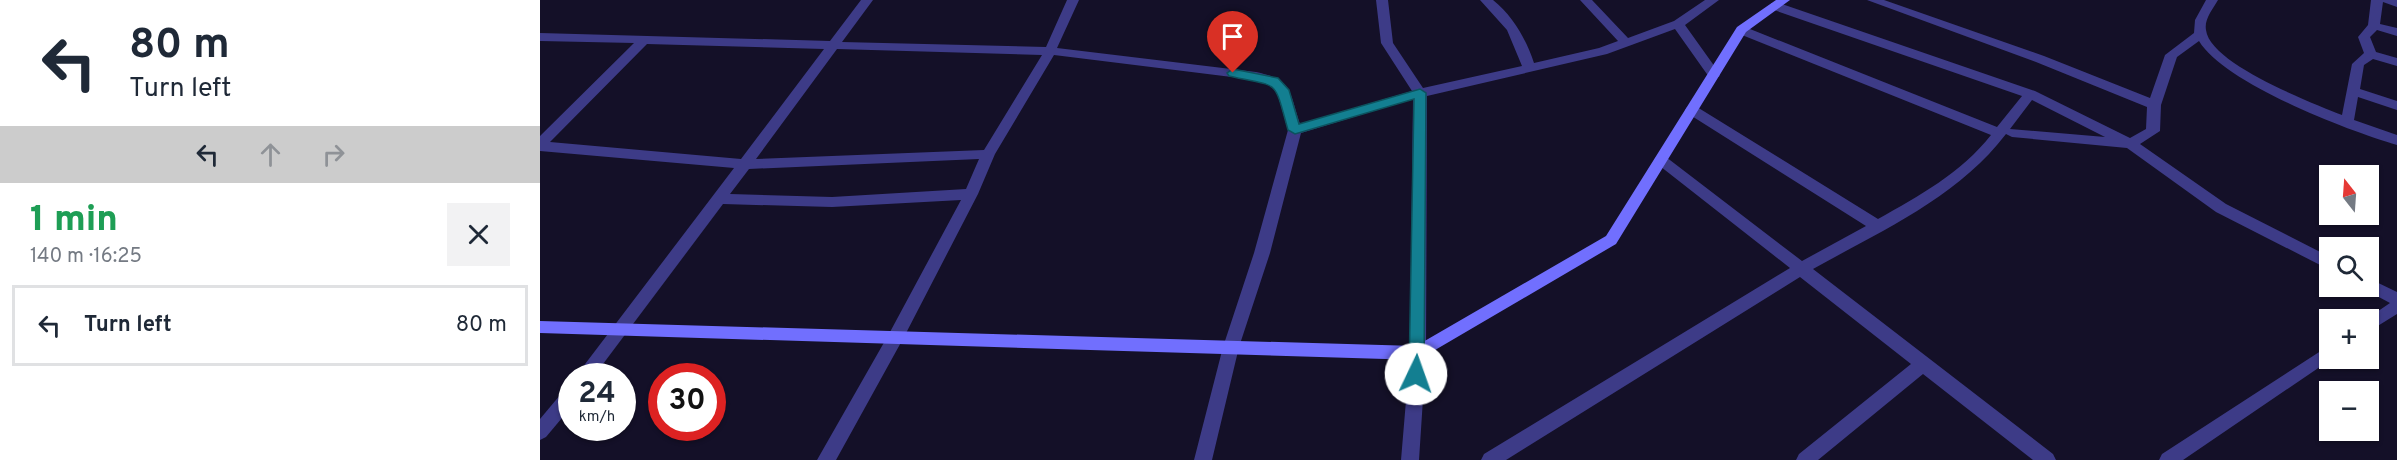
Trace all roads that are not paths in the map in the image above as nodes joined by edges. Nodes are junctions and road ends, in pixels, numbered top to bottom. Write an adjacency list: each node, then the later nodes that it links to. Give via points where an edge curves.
1 (867, 0): 21 (street)
2 (1072, 0): 22 (street)
3 (1382, 0): 28 (street, via 1387,43)
4 (1486, 0): 25 (street, via 1522,44)
5 (1586, 0): 20 (street)
6 (1713, 0): 13 (street)
7 (1874, 0): 30 (street, via 2040,59)
8 (2212, 0): 17 (street, via 2199,22)
9 (2377, 0): 14 (street)
10 (2387, 0): 12 (street)
11 (1779, 3): 15 (street); 29 (street)
12 (2397, 3)
13 (1678, 24): 20 (street); 26 (street)
14 (2374, 26): 16 (street); 23 (street, via 2364,37)
15 (1741, 30): 26 (street); 35 (street)
16 (2397, 32)
17 (2200, 34): 30 (street, via 2171,55); 33 (street, via 2214,55 2287,99)
18 (540, 37): 19 (street)
19 (644, 40): 21 (street); 38 (street)
20 (1626, 43): 25 (street)
21 (833, 45): 22 (street); 41 (street)
22 (1050, 51): 34 (street, via 1274,80 1283,90); 39 (street)
23 (2371, 54): 24 (street); 27 (street, via 2358,64)
24 (2397, 62)
25 (1529, 68): 28 (street)
26 (1714, 74): 32 (street)
27 (2353, 92): 31 (street); 33 (street)
28 (1420, 93): 34 (street); 55 (street)
29 (2030, 94): 35 (street); 37 (street)
30 (2154, 105): 37 (street, via 2153,131)
31 (2397, 106)
32 (1692, 110): 40 (street); 44 (street)
33 (2347, 122): 36 (street)
34 (1295, 130): 54 (street, via 1262,253)
35 (2005, 133): 37 (street); 44 (street, via 1941,190)
36 (2397, 140)
37 (2130, 144): 45 (street, via 2221,208)
38 (540, 145): 41 (street)
39 (988, 154): 41 (street); 42 (street)
40 (1661, 160): 46 (street); 55 (street, via 1611,240)
41 (744, 164): 43 (street)
42 (971, 194): 43 (street, via 832,202); 53 (street)
43 (718, 199): 52 (street)
44 (1878, 226): 46 (street)
45 (2319, 258)
46 (1801, 269): 58 (street); 64 (street)
47 (2379, 290): 48 (street)
48 (2397, 299)
49 (2397, 306): 50 (street)
50 (2379, 318)
51 (540, 327): 52 (street)
52 (622, 329): 53 (street); 57 (street)
53 (896, 337): 54 (street); 61 (street)
54 (1231, 347): 55 (street); 62 (street)
55 (1418, 353): 63 (street)
56 (2319, 359): 67 (street)
57 (595, 363)
58 (1923, 364): 65 (street); 66 (street)
59 (558, 410): 60 (street)
60 (540, 432)
61 (826, 460)
62 (1203, 460)
63 (1410, 460)
64 (1490, 460)
65 (1805, 460)
66 (2047, 460)
67 (2168, 460)

